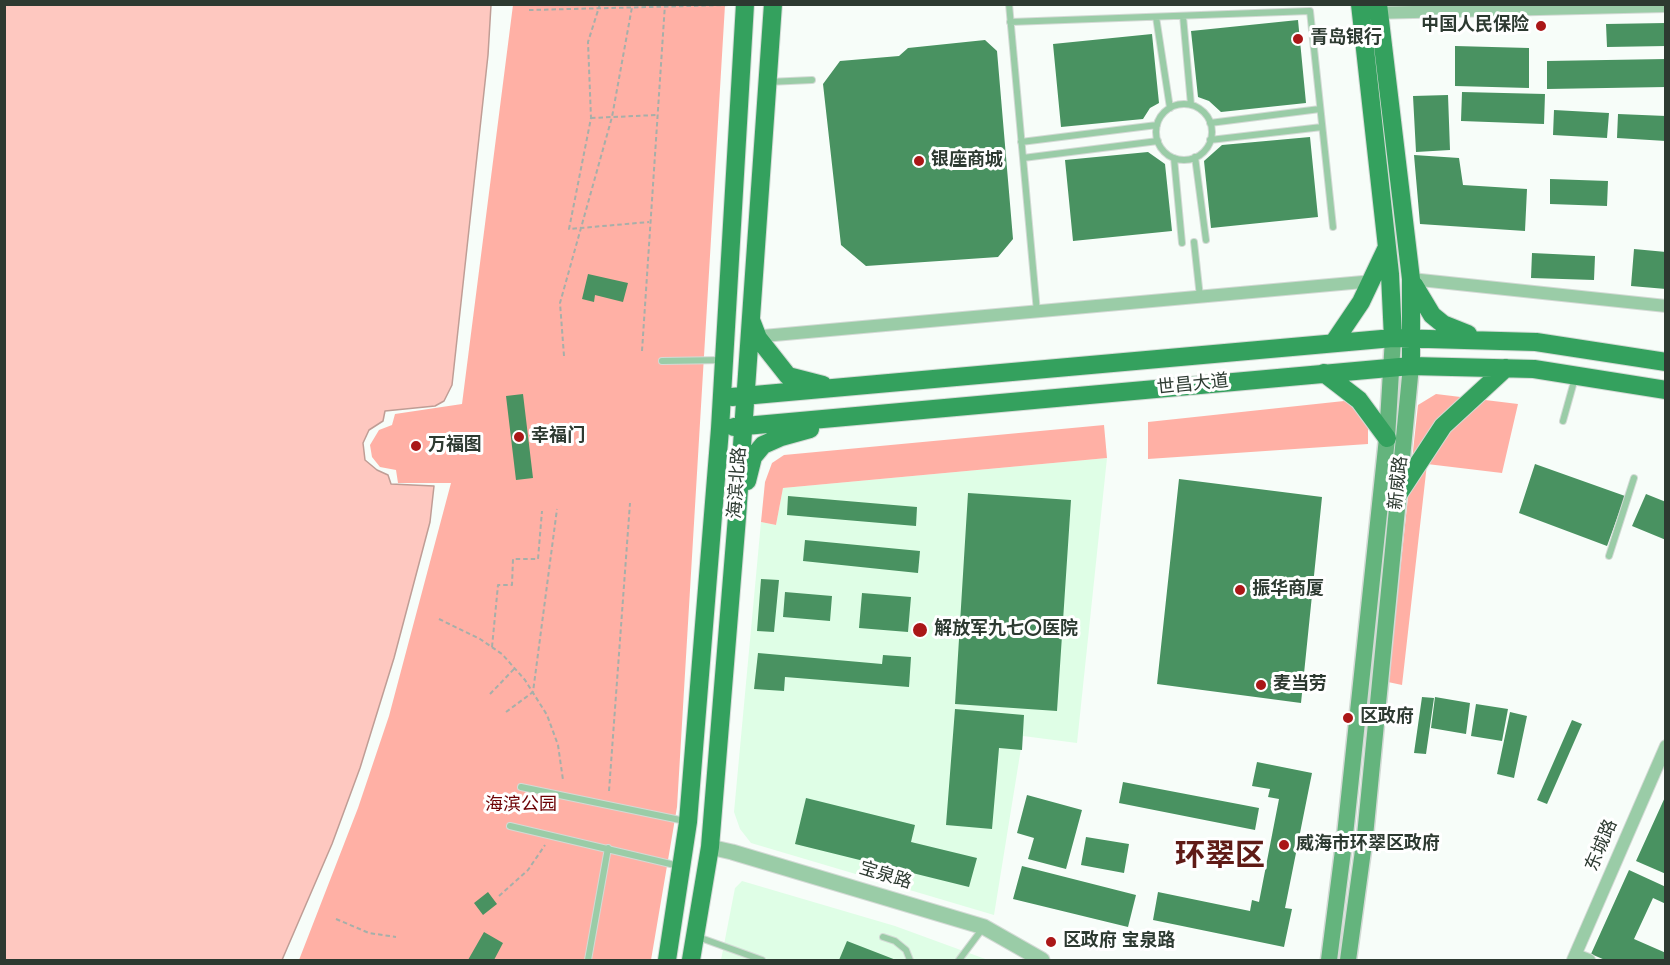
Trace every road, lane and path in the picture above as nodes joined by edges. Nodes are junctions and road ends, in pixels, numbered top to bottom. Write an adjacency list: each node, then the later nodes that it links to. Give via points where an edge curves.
1 (773, 4): 15 (main road)
2 (1009, 4): 13 (lane)
3 (665, 5): 4 (path); 8 (path); 19 (path)
4 (745, 5): 51 (main road, 海滨北路)
5 (599, 6): 8 (path); 10 (path); 21 (path, via 588,42)
6 (1593, 6): 7 (street); 9 (street)
7 (1665, 6)
8 (632, 7): 20 (path)
9 (1370, 9): 37 (main road, 新威路); 38 (main road, 新威路)
10 (529, 10)
11 (1156, 16): 12 (lane); 13 (lane); 17 (lane)
12 (1183, 16): 16 (lane); 18 (lane, via 1310,11)
13 (1010, 22): 27 (lane)
14 (812, 80): 15 (lane)
15 (768, 82): 44 (main road, via 750,315)
16 (1191, 105): 17 (lane); 22 (lane, via 1206,115)
17 (1170, 108): 23 (lane)
18 (1320, 109): 22 (lane); 24 (lane)
19 (657, 115): 20 (path); 31 (path)
20 (612, 117): 21 (path); 33 (path)
21 (591, 118): 33 (path, via 569,229)
22 (1210, 123): 25 (lane)
23 (1157, 125): 26 (lane); 27 (lane)
24 (1322, 127): 25 (lane); 32 (lane)
25 (1210, 140): 28 (lane)
26 (1158, 141): 29 (lane); 30 (lane, via 1166,154)
27 (1021, 142): 29 (lane)
28 (1196, 157): 30 (lane); 34 (lane)
29 (1023, 158): 43 (lane)
30 (1174, 158): 36 (lane)
31 (650, 222): 33 (path); 49 (path)
32 (1333, 227)
33 (582, 229): 50 (path, via 561,303)
34 (1206, 240)
35 (1194, 242): 41 (lane)
36 (1182, 243)
37 (1387, 247): 39 (main road, 新威路); 40 (main road)
38 (1411, 279): 42 (street); 45 (main road, 新威路); 47 (main road, via 1432,315 1443,324)
39 (1390, 280): 40 (street); 46 (main road, 新威路)
40 (1370, 281): 41 (street); 48 (main road, via 1353,316)
41 (1200, 297): 43 (street)
42 (1665, 306)
43 (1037, 312): 44 (street)
44 (753, 337): 59 (main road, via 788,376 814,384); 61 (main road, 海滨北路)
45 (1412, 337): 46 (main road, 世昌大道); 47 (main road, 世昌大道); 54 (main road, 新威路)
46 (1393, 338): 48 (main road, 世昌大道); 55 (main road, 新威路)
47 (1487, 340): 53 (main road, 世昌大道, via 1536,342)
48 (1334, 342): 59 (main road, 世昌大道)
49 (642, 351)
50 (564, 356)
51 (724, 360): 52 (lane); 62 (main road, 海滨北路)
52 (662, 361)
53 (1665, 362)
54 (1412, 366): 55 (main road, 世昌大道); 56 (main road, 世昌大道); 69 (main road, 新威路)
55 (1392, 367): 57 (main road, 世昌大道); 67 (main road, 新威路)
56 (1506, 368): 58 (main road, 世昌大道); 69 (main road, via 1443,426)
57 (1324, 373): 63 (main road, 世昌大道); 67 (main road, via 1359,400)
58 (1576, 376): 60 (main road, 世昌大道); 64 (lane)
59 (855, 387): 61 (main road, 世昌大道)
60 (1665, 390)
61 (744, 396): 62 (main road, 世昌大道); 65 (main road, 海滨北路)
62 (721, 397): 66 (main road, 海滨北路)
63 (850, 418): 65 (main road, 世昌大道); 73 (main road, via 781,437 763,446 753,457)
64 (1563, 421)
65 (743, 426): 66 (main road, 世昌大道); 73 (main road, 海滨北路)
66 (720, 429): 85 (main road, 海滨北路)
67 (1387, 438): 90 (main road, 新威路)
68 (1634, 478): 74 (lane)
69 (1399, 493): 91 (main road, 新威路)
70 (630, 503): 84 (path)
71 (557, 509): 78 (path)
72 (542, 511): 76 (path, via 538,559 513,559 512,585 498,585)
73 (737, 517): 88 (main road, 海滨北路)
74 (1609, 556)
75 (439, 619): 76 (path)
76 (492, 647): 77 (path)
77 (515, 668): 78 (path); 79 (path)
78 (533, 692): 80 (path); 82 (path, via 547,715 558,746)
79 (490, 694)
80 (506, 712)
81 (1665, 746): 99 (street, 东城路)
82 (563, 780)
83 (521, 787): 85 (lane)
84 (609, 791)
85 (688, 822): 92 (main road, 海滨北路)
86 (510, 826): 89 (lane)
87 (545, 844): 93 (path, via 528,870)
88 (710, 847): 95 (street, 宝泉路); 96 (main road, 海滨北路)
89 (608, 848): 92 (lane); 100 (lane)
90 (1343, 851): 91 (lane); 107 (main road, 新威路)
91 (1363, 853): 108 (main road, 新威路)
92 (682, 866): 101 (main road, 海滨北路)
93 (499, 896)
94 (336, 920): 97 (path, via 369,933)
95 (984, 927): 105 (lane); 106 (street, 宝泉路)
96 (695, 936): 102 (main road, 海滨北路); 103 (lane)
97 (396, 937)
98 (883, 937): 104 (lane, via 906,950)
99 (1575, 958): 109 (street)
100 (588, 960)
101 (667, 960)
102 (691, 960)
103 (762, 960)
104 (910, 960)
105 (959, 960)
106 (1042, 960)
107 (1329, 960)
108 (1348, 960)
109 (1589, 960)

